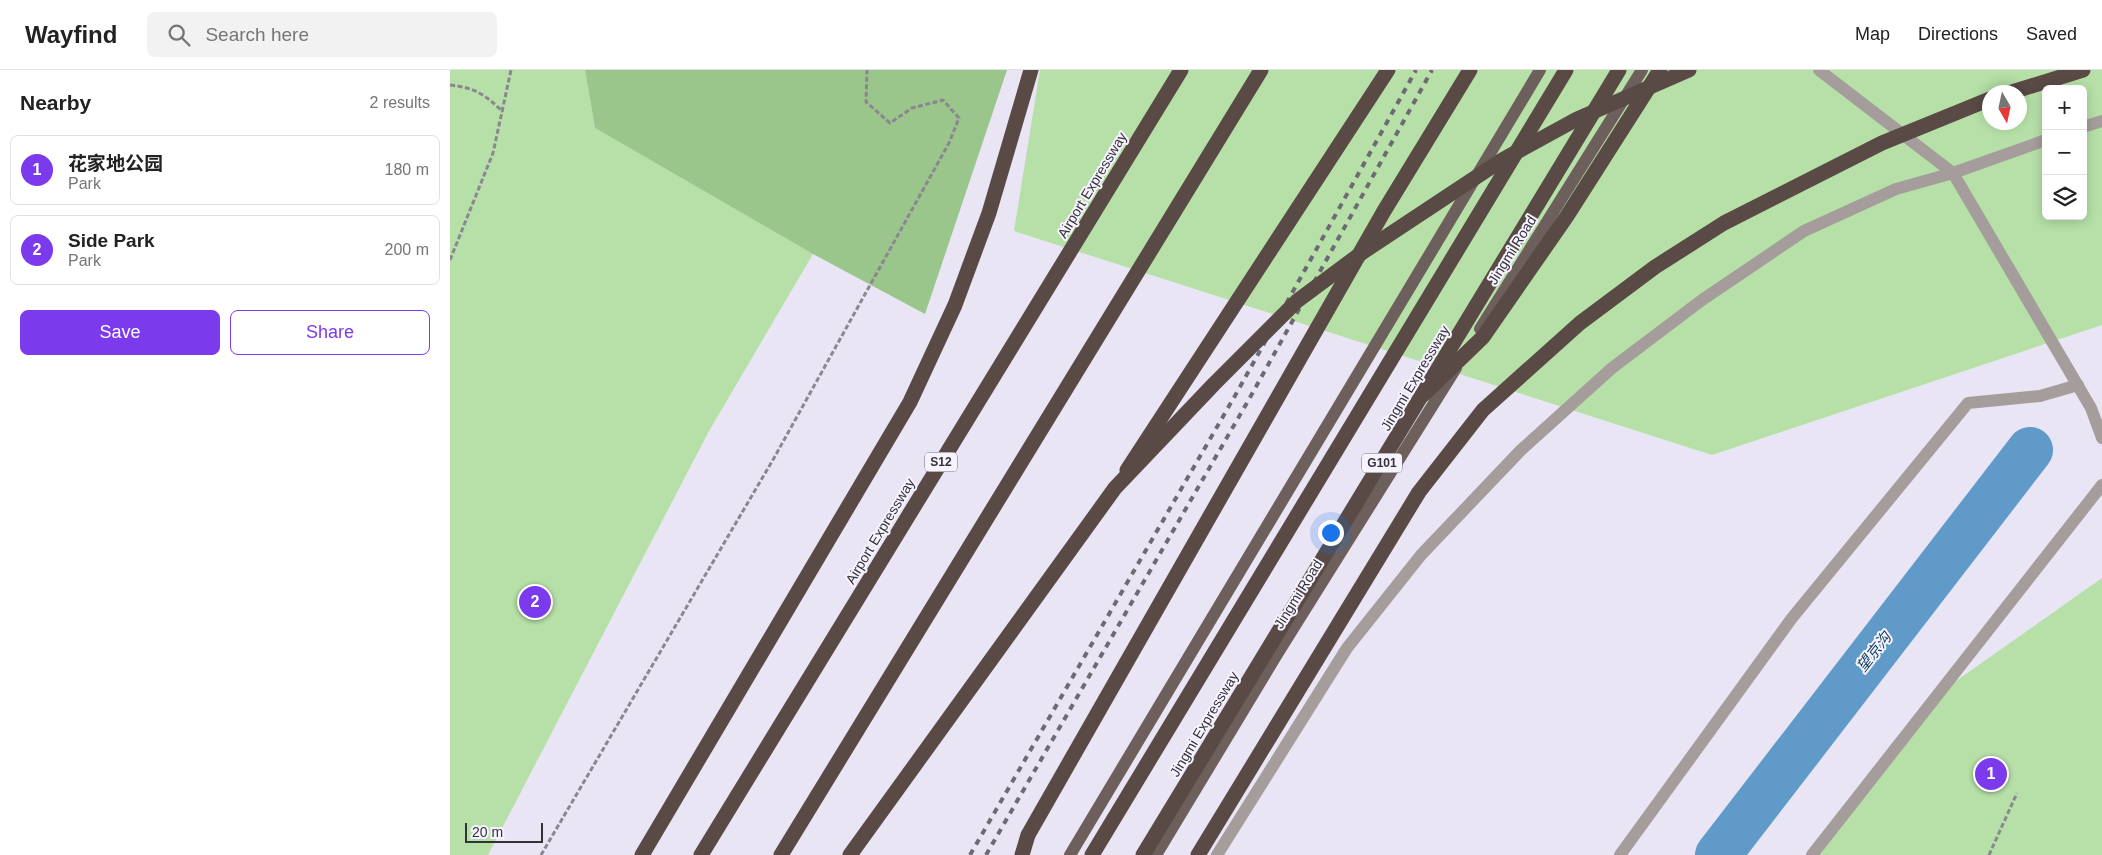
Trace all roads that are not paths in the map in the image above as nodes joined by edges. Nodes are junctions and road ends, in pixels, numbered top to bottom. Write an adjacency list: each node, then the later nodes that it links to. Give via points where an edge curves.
1 (1031, 70): 26 (highway, via 989,213 966,278 910,402)
2 (1182, 70): 27 (highway, Airport Expressway / S12)
3 (1261, 70): 28 (highway)
4 (1388, 70): 24 (highway, bridge)
5 (1470, 70): 25 (highway, via 1384,211)
6 (1540, 70): 32 (main road)
7 (1566, 70): 33 (highway, Jingmi Expressway, bridge)
8 (1619, 70): 21 (highway, Jingmi Expressway / G101, bridge)
9 (1642, 70): 35 (main road, Jingmi Road / G101, via 1276,656)
10 (1660, 70): 21 (highway, bridge, via 1567,216 1483,337)
11 (1689, 70): 24 (highway, bridge, via 1577,120 1502,160 1363,252 1297,301)
12 (1819, 70): 19 (street)
13 (2083, 70): 14 (highway)
14 (2027, 87)
15 (1982, 103): 36 (highway, bridge, via 1882,143 1724,223 1655,267 1580,323 1483,410 1419,492)
16 (2102, 121): 17 (street)
17 (2087, 126)
18 (2042, 141): 19 (street)
19 (1953, 173): 20 (street); 37 (street, via 1896,189 1804,231 1702,300 1612,368 1521,450 1421,555 1347,648)
20 (2078, 386): 22 (street, via 2091,408); 38 (street, via 2040,396 1968,403 1792,618)
21 (1423, 395): 34 (highway, Jingmi Expressway / G101)
22 (2102, 438)
23 (2102, 485): 39 (street)
24 (1115, 488): 29 (highway, bridge)
25 (1028, 836): 30 (highway); 31 (highway)
26 (642, 855)
27 (701, 855)
28 (781, 855)
29 (850, 855)
30 (1016, 855)
31 (1022, 855)
32 (1070, 855)
33 (1092, 855)
34 (1143, 855)
35 (1156, 855)
36 (1198, 855)
37 (1217, 855)
38 (1620, 855)
39 (1812, 855)

